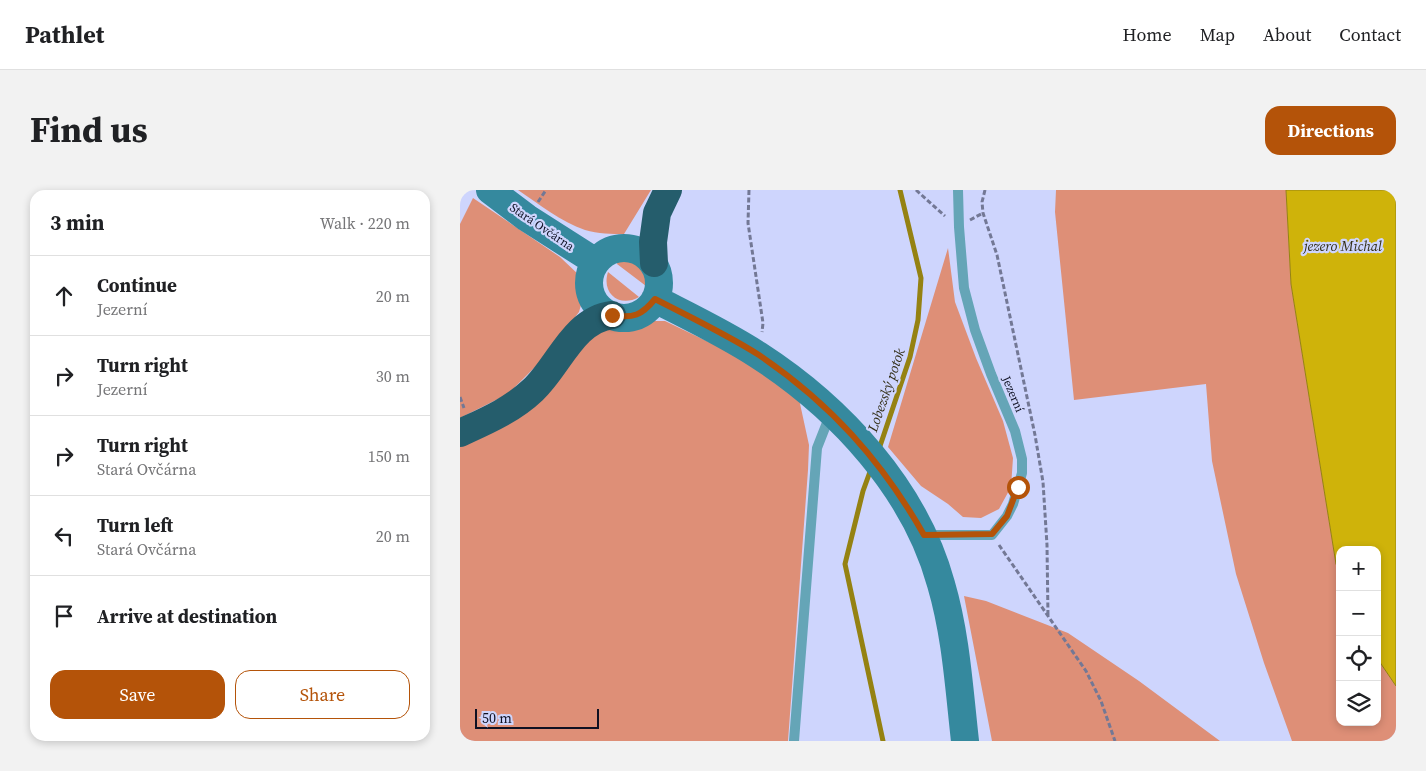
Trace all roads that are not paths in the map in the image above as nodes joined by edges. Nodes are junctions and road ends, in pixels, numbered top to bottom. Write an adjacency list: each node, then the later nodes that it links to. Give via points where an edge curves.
1 (490, 190): 4 (main road, Stará Ovčárna)
2 (668, 190): 5 (highway, via 657,213)
3 (958, 190): 10 (lane, Jezerní, via 964,288 990,374 1015,432 1022,473 1013,504 992,534)
4 (596, 262): 5 (main road, via 604,254 626,248 638,250); 7 (main road, via 591,271 590,292 601,309)
5 (654, 263): 6 (main road, via 659,281)
6 (655, 299): 7 (main road, via 648,309 637,315 625,318); 8 (main road, via 758,355)
7 (612, 315): 9 (highway, via 596,319 581,329 534,389 518,403)
8 (831, 412): 10 (main road, via 892,482); 11 (lane, via 817,448)
9 (460, 433)
10 (924, 535): 12 (main road, via 950,616)
11 (794, 741)
12 (965, 741)

